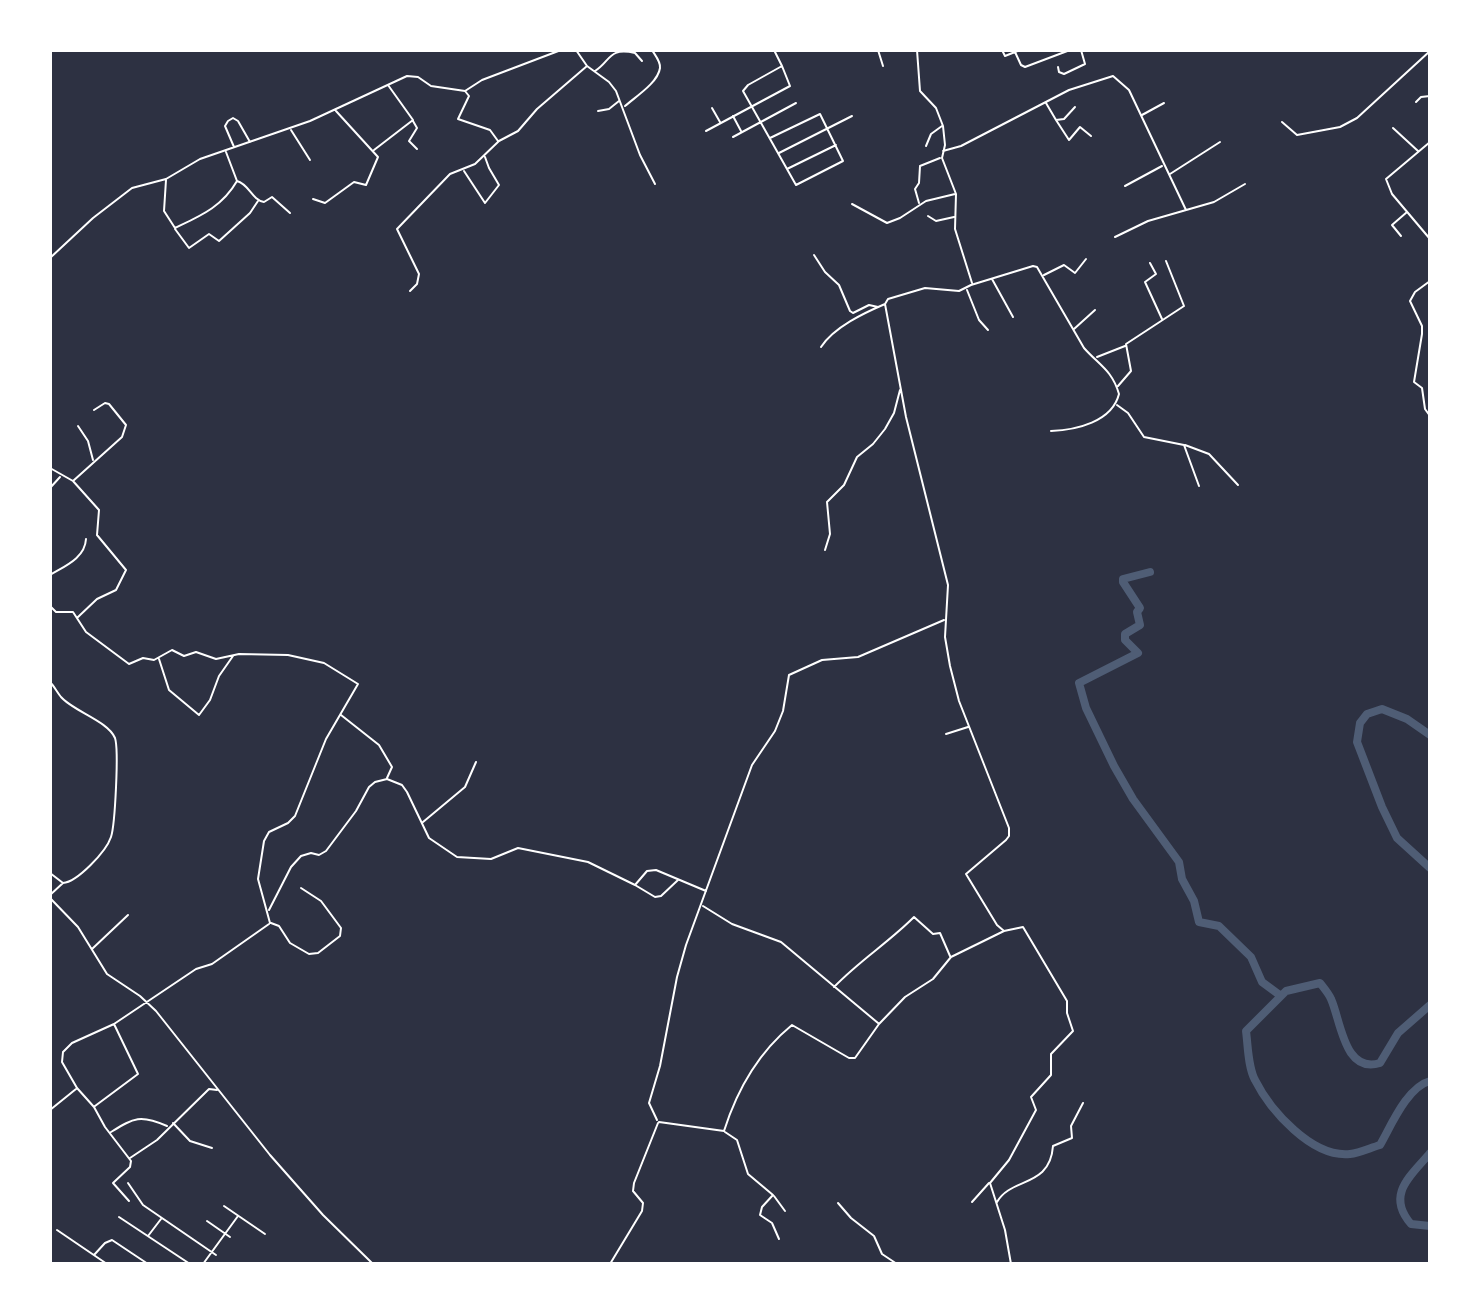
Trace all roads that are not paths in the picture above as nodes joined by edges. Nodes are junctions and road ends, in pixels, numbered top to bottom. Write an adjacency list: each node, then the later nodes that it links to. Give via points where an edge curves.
1 (561, 50): 21 (street)
2 (576, 50): 15 (street)
3 (652, 50): 29 (street, via 660,70)
4 (774, 50): 16 (street)
5 (878, 50): 17 (street)
6 (917, 50): 42 (street, via 920,91 936,108)
7 (1002, 50): 11 (street, via 1004,56)
8 (1049, 50): 13 (street)
9 (1070, 50): 13 (street)
10 (1081, 50): 18 (street, via 1085,64 1064,74)
11 (1017, 51): 13 (street, via 1025,67)
12 (1430, 51): 40 (street, via 1357,118 1340,127 1297,135)
13 (1052, 57)
14 (642, 61): 19 (street, via 635,53 617,53)
15 (587, 66): 19 (street); 52 (street, via 518,131)
16 (782, 66): 28 (street, via 790,85); 28 (street, via 743,89)
17 (883, 66)
18 (1058, 67)
19 (593, 72): 23 (street, via 609,82)
20 (388, 84): 21 (street, via 407,76); 32 (street); 37 (street)
21 (465, 91): 52 (street, via 469,96 458,119 490,130)
22 (1430, 96): 25 (street)
23 (620, 100): 29 (street); 33 (street)
24 (1045, 102): 34 (street, via 1111,76 1129,90); 38 (street); 63 (street)
25 (1416, 102)
26 (796, 103): 39 (street)
27 (1164, 103): 34 (street)
28 (752, 105): 35 (street); 39 (street)
29 (624, 107): 75 (street)
30 (1075, 107): 38 (street)
31 (712, 108): 41 (street)
32 (335, 110): 45 (street); 62 (street)
33 (598, 111)
34 (1140, 115): 69 (street)
35 (733, 116): 41 (street); 47 (street)
36 (852, 116): 43 (street)
37 (413, 120): 60 (street, via 417,128 409,141); 62 (street)
38 (1056, 120): 51 (street)
39 (761, 122): 47 (street); 50 (street)
40 (1282, 122)
41 (721, 123): 46 (street)
42 (943, 126): 58 (street); 63 (street)
43 (827, 127): 50 (street, via 818,113); 56 (street); 65 (street)
44 (1393, 128): 64 (street)
45 (291, 129): 55 (street); 68 (street)
46 (706, 131)
47 (742, 133): 49 (street)
48 (1091, 136): 51 (street, via 1080,127)
49 (733, 137)
50 (770, 138): 65 (street)
51 (1069, 140): 57 (street)
52 (499, 141): 66 (street)
53 (1220, 142): 72 (street)
54 (1430, 142): 64 (street)
55 (251, 144): 59 (street); 59 (street, via 233,118 225,126)
56 (837, 145): 70 (street); 70 (street, via 843,161 798,185)
57 (1063, 145)
58 (926, 146)
59 (234, 148): 61 (street)
60 (417, 149)
61 (226, 150): 73 (street); 74 (street)
62 (374, 150): 79 (street, via 378,157 366,185 352,184 325,203)
63 (943, 151): 67 (street)
64 (1419, 151): 84 (street, via 1386,178 1392,194)
65 (778, 153): 70 (street)
66 (485, 156): 71 (street); 71 (street, via 499,185 485,203)
67 (942, 158): 78 (street); 82 (street, via 920,166 915,189)
68 (310, 160)
69 (1163, 166): 72 (street); 77 (street)
70 (787, 169)
71 (464, 170): 102 (street, via 450,174 397,229 419,274)
72 (1169, 175): 83 (street)
73 (166, 179): 88 (street, via 164,211); 93 (street, via 126,192)
74 (237, 181): 80 (street); 88 (street, via 212,210)
75 (655, 184)
76 (1245, 184): 83 (street)
77 (1125, 186)
78 (956, 194): 82 (street); 87 (street)
79 (313, 199)
80 (258, 201): 85 (street, via 272,197); 88 (street, via 219,241 209,234 189,248)
81 (852, 204): 82 (street, via 887,223)
82 (919, 205)
83 (1186, 210): 90 (street)
84 (1409, 211): 89 (street, via 1392,225); 91 (street)
85 (290, 213)
86 (928, 216): 87 (street, via 936,221)
87 (956, 217): 100 (street, via 956,238)
88 (175, 228)
89 (1401, 236)
90 (1115, 237)
91 (1430, 239)
92 (814, 255): 104 (street, via 839,285 850,311)
93 (50, 258)
94 (1086, 259): 97 (street, via 1075,273 1064,265)
95 (1166, 261): 107 (street, via 1185,305)
96 (1150, 263): 107 (street, via 1156,274 1145,282)
97 (1042, 275): 98 (street, via 1033,266); 109 (street)
98 (991, 278): 100 (street); 106 (street)
99 (1430, 281): 117 (street, via 1410,301 1422,326 1413,382 1422,388)
100 (971, 285): 101 (street)
101 (966, 289): 103 (street, via 925,288 891,296); 108 (street)
102 (410, 291)
103 (885, 304): 104 (street); 114 (street)
104 (878, 307): 111 (street, via 839,329)
105 (1095, 310): 109 (street)
106 (1013, 317)
107 (1163, 320): 110 (street)
108 (988, 330)
109 (1073, 330): 112 (street)
110 (1126, 345): 112 (street); 113 (street, via 1130,373)
111 (821, 347)
112 (1096, 357): 113 (street)
113 (1117, 387): 115 (street)
114 (901, 388): 129 (street, via 885,429 857,457 844,485 827,502 830,534); 133 (street, via 948,585)
115 (1116, 405): 119 (street, via 1089,424); 120 (street, via 1145,438)
116 (94, 410): 121 (street, via 108,403 127,427)
117 (1430, 416)
118 (78, 426): 121 (street)
119 (1051, 431)
120 (1184, 445): 125 (street, via 1209,454); 126 (street)
121 (93, 462): 124 (street)
122 (50, 468): 123 (street)
123 (61, 477): 124 (street); 127 (street)
124 (73, 481): 132 (street, via 99,510 97,535 126,570 116,590)
125 (1238, 485)
126 (1199, 486)
127 (50, 488)
128 (86, 539): 130 (street, via 81,554)
129 (825, 550)
130 (50, 575)
131 (50, 606): 132 (street)
132 (77, 618): 135 (street, via 82,629 127,663)
133 (945, 619): 138 (street, via 950,666); 148 (street, via 858,657 822,660 789,675 783,711 752,765)
134 (234, 654): 135 (street, via 216,659 172,650); 135 (street, via 199,715 169,690); 137 (street, via 288,655 324,663 358,684)
135 (159, 657)
136 (50, 682): 145 (street, via 60,697 111,733 116,744 118,779 110,839 74,879)
137 (340, 715): 141 (street, via 379,745 392,767); 151 (street, via 295,816 265,838 258,879)
138 (968, 727): 139 (street); 154 (street, via 1009,836 966,874)
139 (946, 734)
140 (476, 762): 142 (street, via 465,787)
141 (387, 779): 142 (street, via 402,785); 151 (street, via 369,787 326,851 306,853 291,867)
142 (422, 823): 146 (street, via 432,842 462,859 491,859 518,848 588,862)
143 (50, 873): 145 (street)
144 (679, 879): 146 (street, via 647,871); 146 (street, via 655,897); 148 (street)
145 (63, 883): 149 (street)
146 (635, 885)
147 (301, 888): 153 (street, via 324,905 341,928 340,936 311,955)
148 (706, 891): 150 (street)
149 (50, 896): 155 (street)
150 (701, 905): 157 (street, via 732,924 781,942); 166 (street, via 677,977 649,1100)
151 (269, 911): 153 (street)
152 (128, 915): 155 (street)
153 (270, 923): 158 (street)
154 (1004, 931): 156 (street); 174 (street, via 1025,929 1067,1001 1073,1031 1051,1054 1051,1075 1031,1097 1036,1110)
155 (92, 949): 158 (street, via 113,979)
156 (951, 957): 157 (street, via 940,933 933,934 914,917); 160 (street)
157 (833, 987): 160 (street)
158 (147, 1002): 159 (street); 162 (street)
159 (114, 1024): 161 (street, via 63,1052 62,1062); 164 (street, via 138,1074)
160 (879, 1024): 169 (street, via 852,1059 791,1026 769,1046 745,1083)
161 (77, 1088): 164 (street); 165 (street)
162 (219, 1090): 167 (street, via 209,1089); 199 (street, via 297,1186)
163 (1083, 1103): 179 (street, via 1071,1126 1072,1138 1052,1147 1051,1161 1033,1180 1007,1190)
164 (94, 1107): 170 (street)
165 (50, 1110)
166 (659, 1122): 169 (street); 200 (street, via 633,1187 642,1211)
167 (172, 1123): 168 (street); 171 (street, via 190,1141)
168 (168, 1127): 170 (street, via 134,1118); 172 (street)
169 (724, 1131): 175 (street, via 737,1140 748,1174)
170 (110, 1132): 172 (street)
171 (212, 1148)
172 (129, 1159): 176 (street, via 130,1167 113,1183)
173 (128, 1183): 184 (street, via 143,1205)
174 (990, 1183): 177 (street); 179 (street)
175 (773, 1195): 181 (street); 191 (street, via 760,1215 773,1224)
176 (129, 1201)
177 (972, 1202)
178 (838, 1203): 201 (street)
179 (996, 1203): 202 (street)
180 (224, 1206): 182 (street)
181 (785, 1211)
182 (238, 1216): 187 (street); 188 (street)
183 (119, 1217): 189 (street)
184 (161, 1218): 189 (street); 192 (street)
185 (207, 1221): 187 (street)
186 (57, 1230): 193 (street)
187 (225, 1234): 190 (street); 192 (street)
188 (265, 1234)
189 (148, 1236): 197 (street)
190 (230, 1237)
191 (779, 1239)
192 (212, 1252): 194 (street); 198 (street)
193 (94, 1255): 195 (street); 196 (street, via 112,1240)
194 (216, 1255)
195 (107, 1264)
196 (148, 1264)
197 (190, 1264)
198 (203, 1264)
199 (373, 1264)
200 (610, 1264)
201 (897, 1264)
202 (1011, 1264)

